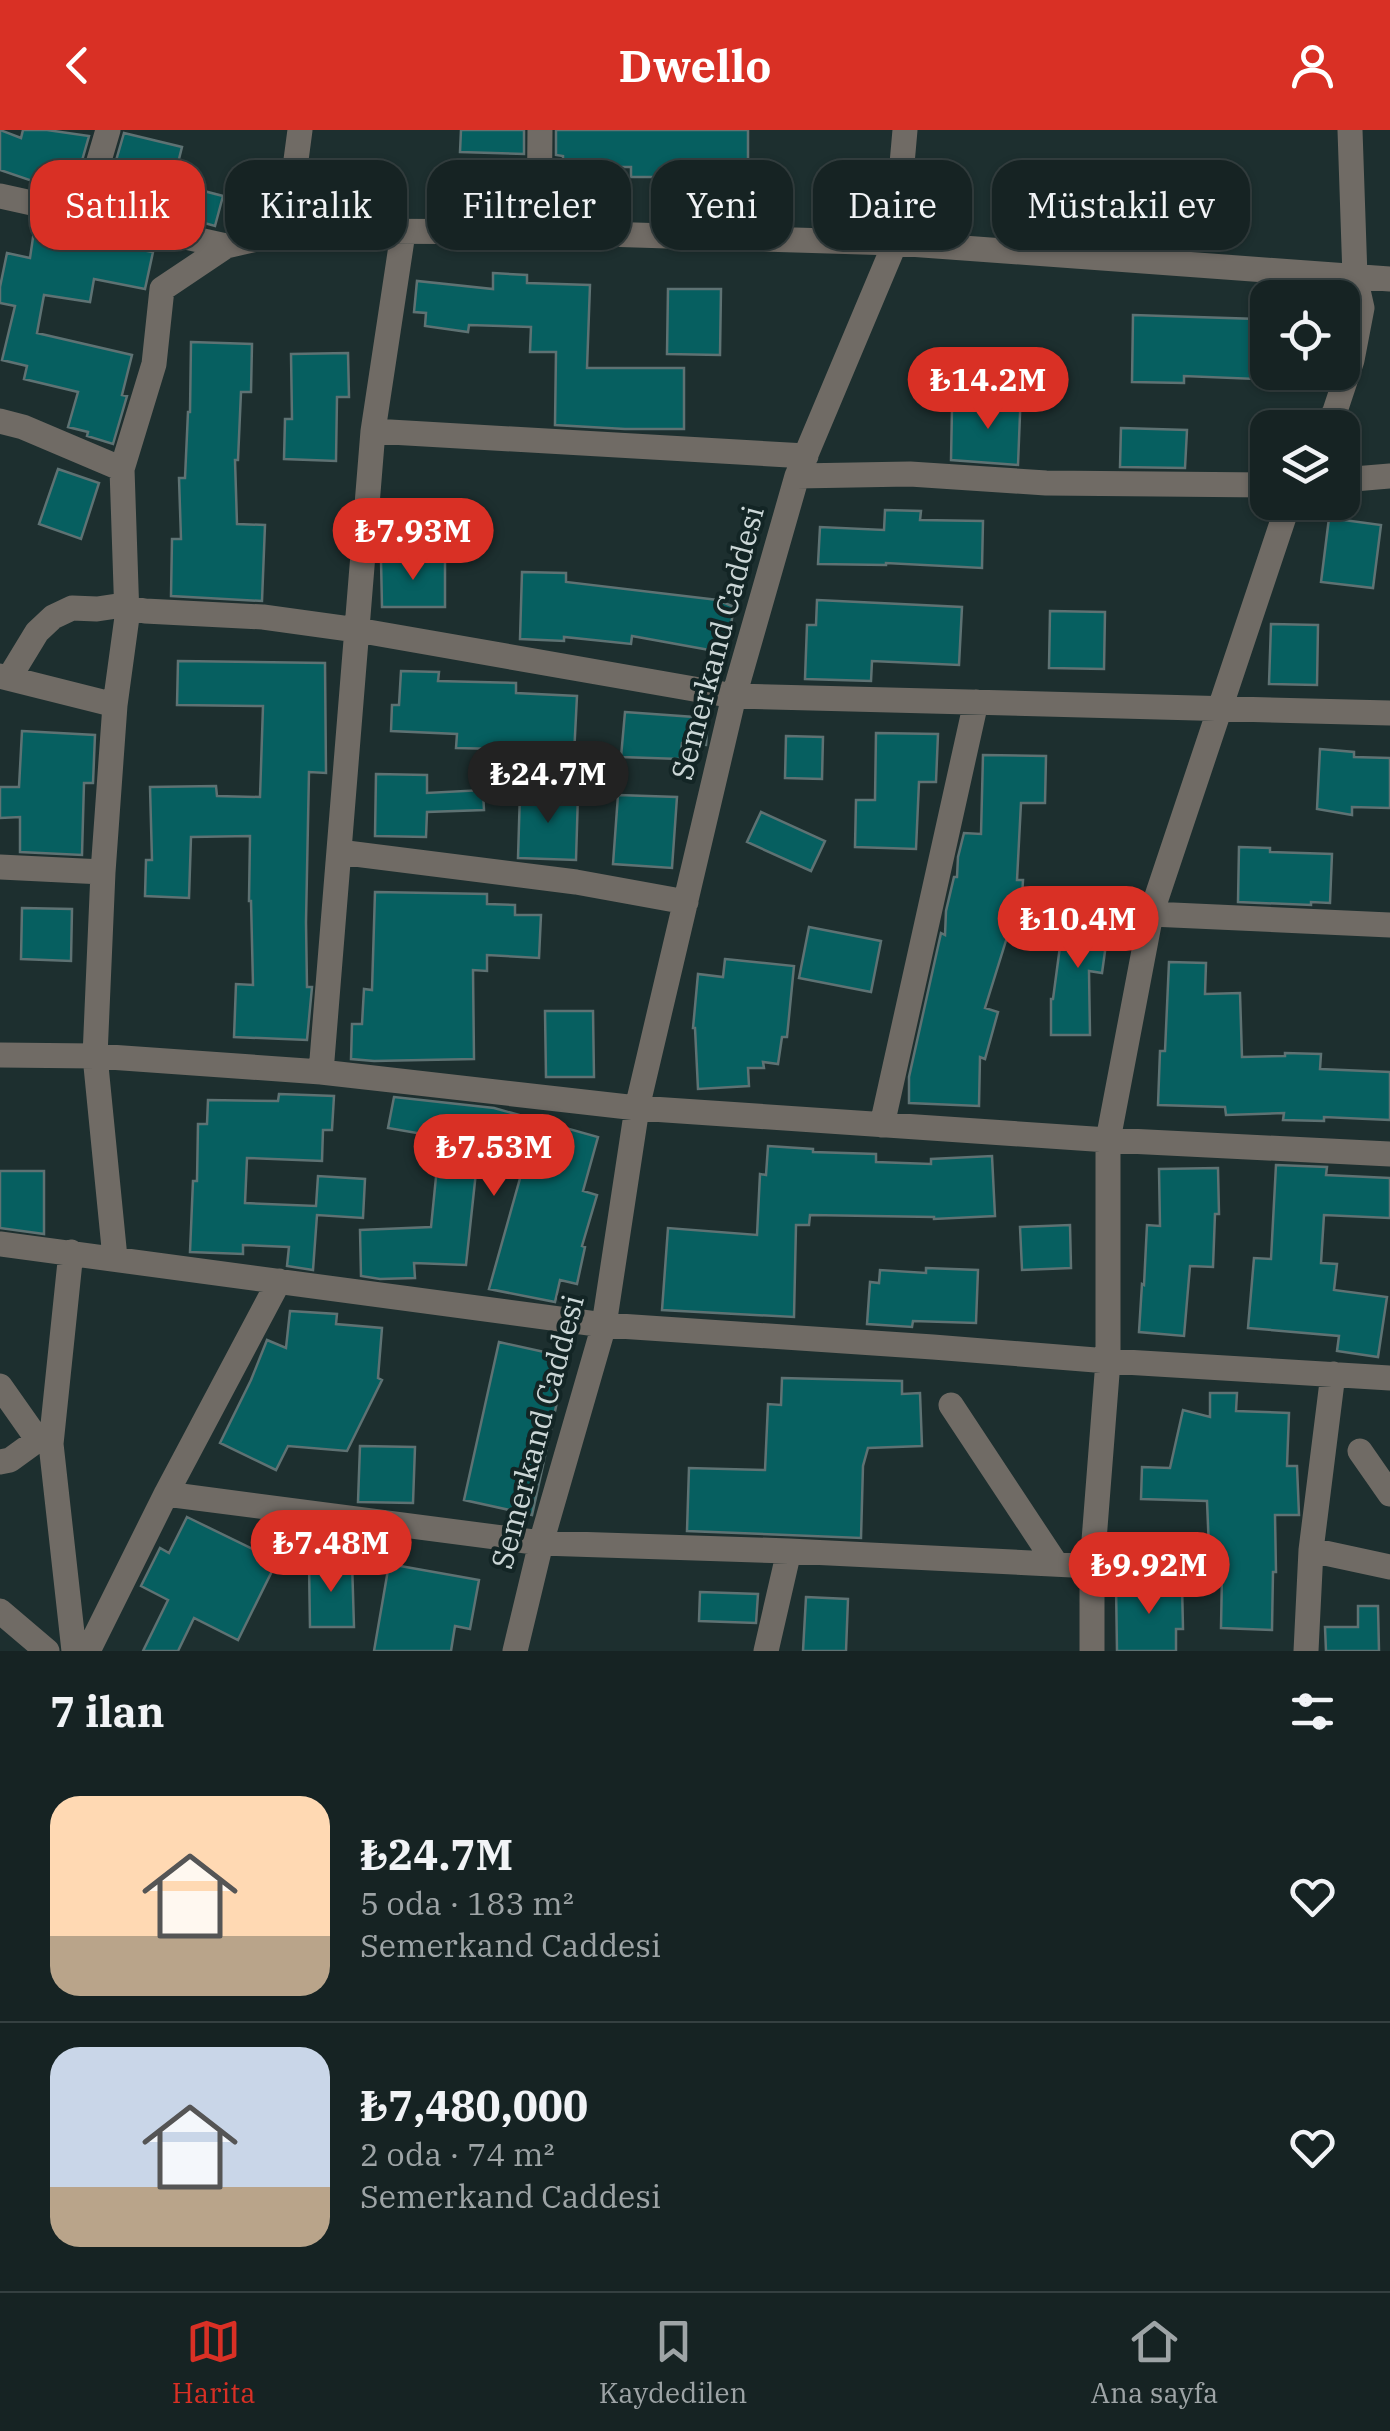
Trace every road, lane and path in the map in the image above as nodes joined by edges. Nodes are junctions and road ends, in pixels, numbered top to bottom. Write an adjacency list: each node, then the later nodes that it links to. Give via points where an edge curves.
1 (108, 130): 6 (street)
2 (300, 130): 7 (street)
3 (540, 130): 8 (street)
4 (905, 130): 9 (street, Semerkand Caddesi)
5 (1350, 130): 18 (street)
6 (99, 160)
7 (296, 160)
8 (540, 160)
9 (902, 160)
10 (0, 196): 11 (street)
11 (30, 203)
12 (631, 235): 13 (street)
13 (813, 240)
14 (225, 247): 24 (street, via 162,288 154,364)
15 (972, 249): 18 (street)
16 (401, 250): 22 (street)
17 (892, 250): 23 (street, Semerkand Caddesi)
18 (1356, 277): 19 (street); 20 (street, via 1362,308)
19 (1390, 279)
20 (1336, 410)
21 (0, 421): 24 (street)
22 (373, 430): 23 (street); 30 (street)
23 (801, 466): 27 (street, via 1046,483); 32 (street, Semerkand Caddesi)
24 (122, 469): 29 (street)
25 (1390, 476): 26 (street)
26 (1360, 477)
27 (1250, 485)
28 (1283, 520): 35 (street)
29 (126, 608): 30 (street); 31 (street, via 72,608 53,617); 34 (street)
30 (357, 630): 32 (street); 37 (street)
31 (4, 677): 34 (street)
32 (734, 696): 33 (street); 40 (street, Semerkand Caddesi)
33 (976, 702): 35 (street); 47 (street)
34 (114, 705): 39 (street)
35 (1219, 707): 36 (street); 41 (street)
36 (1390, 713)
37 (339, 852): 40 (street); 45 (street)
38 (0, 867): 39 (street)
39 (103, 872): 44 (street)
40 (686, 902): 46 (street, Semerkand Caddesi)
41 (1151, 914): 42 (street); 48 (street)
42 (1390, 925)
43 (0, 1055): 44 (street)
44 (96, 1056): 45 (street); 52 (street)
45 (321, 1072): 46 (street)
46 (637, 1108): 47 (street); 54 (street, Semerkand Caddesi)
47 (882, 1125): 48 (street)
48 (1108, 1140): 49 (street); 55 (street)
49 (1390, 1154)
50 (0, 1244): 51 (street)
51 (71, 1252): 52 (street); 60 (street)
52 (114, 1258): 53 (street)
53 (280, 1282): 54 (street); 63 (street)
54 (604, 1325): 55 (street); 65 (street, Semerkand Caddesi)
55 (1108, 1361): 56 (street); 69 (street)
56 (1333, 1374): 57 (street); 66 (street)
57 (1390, 1378)
58 (0, 1386): 60 (street)
59 (951, 1405): 68 (street)
60 (46, 1434): 62 (street); 73 (street)
61 (1360, 1451): 64 (street)
62 (0, 1462)
63 (166, 1494): 65 (street); 74 (street)
64 (1390, 1494)
65 (541, 1543): 67 (street); 75 (street, Semerkand Caddesi)
66 (1311, 1550): 70 (street); 78 (street)
67 (789, 1552): 68 (street); 76 (street)
68 (1056, 1564): 69 (street)
69 (1092, 1566): 77 (street)
70 (1390, 1568)
71 (0, 1611): 72 (street)
72 (48, 1651)
73 (74, 1651)
74 (88, 1651)
75 (515, 1651)
76 (766, 1651)
77 (1092, 1651)
78 (1306, 1651)

